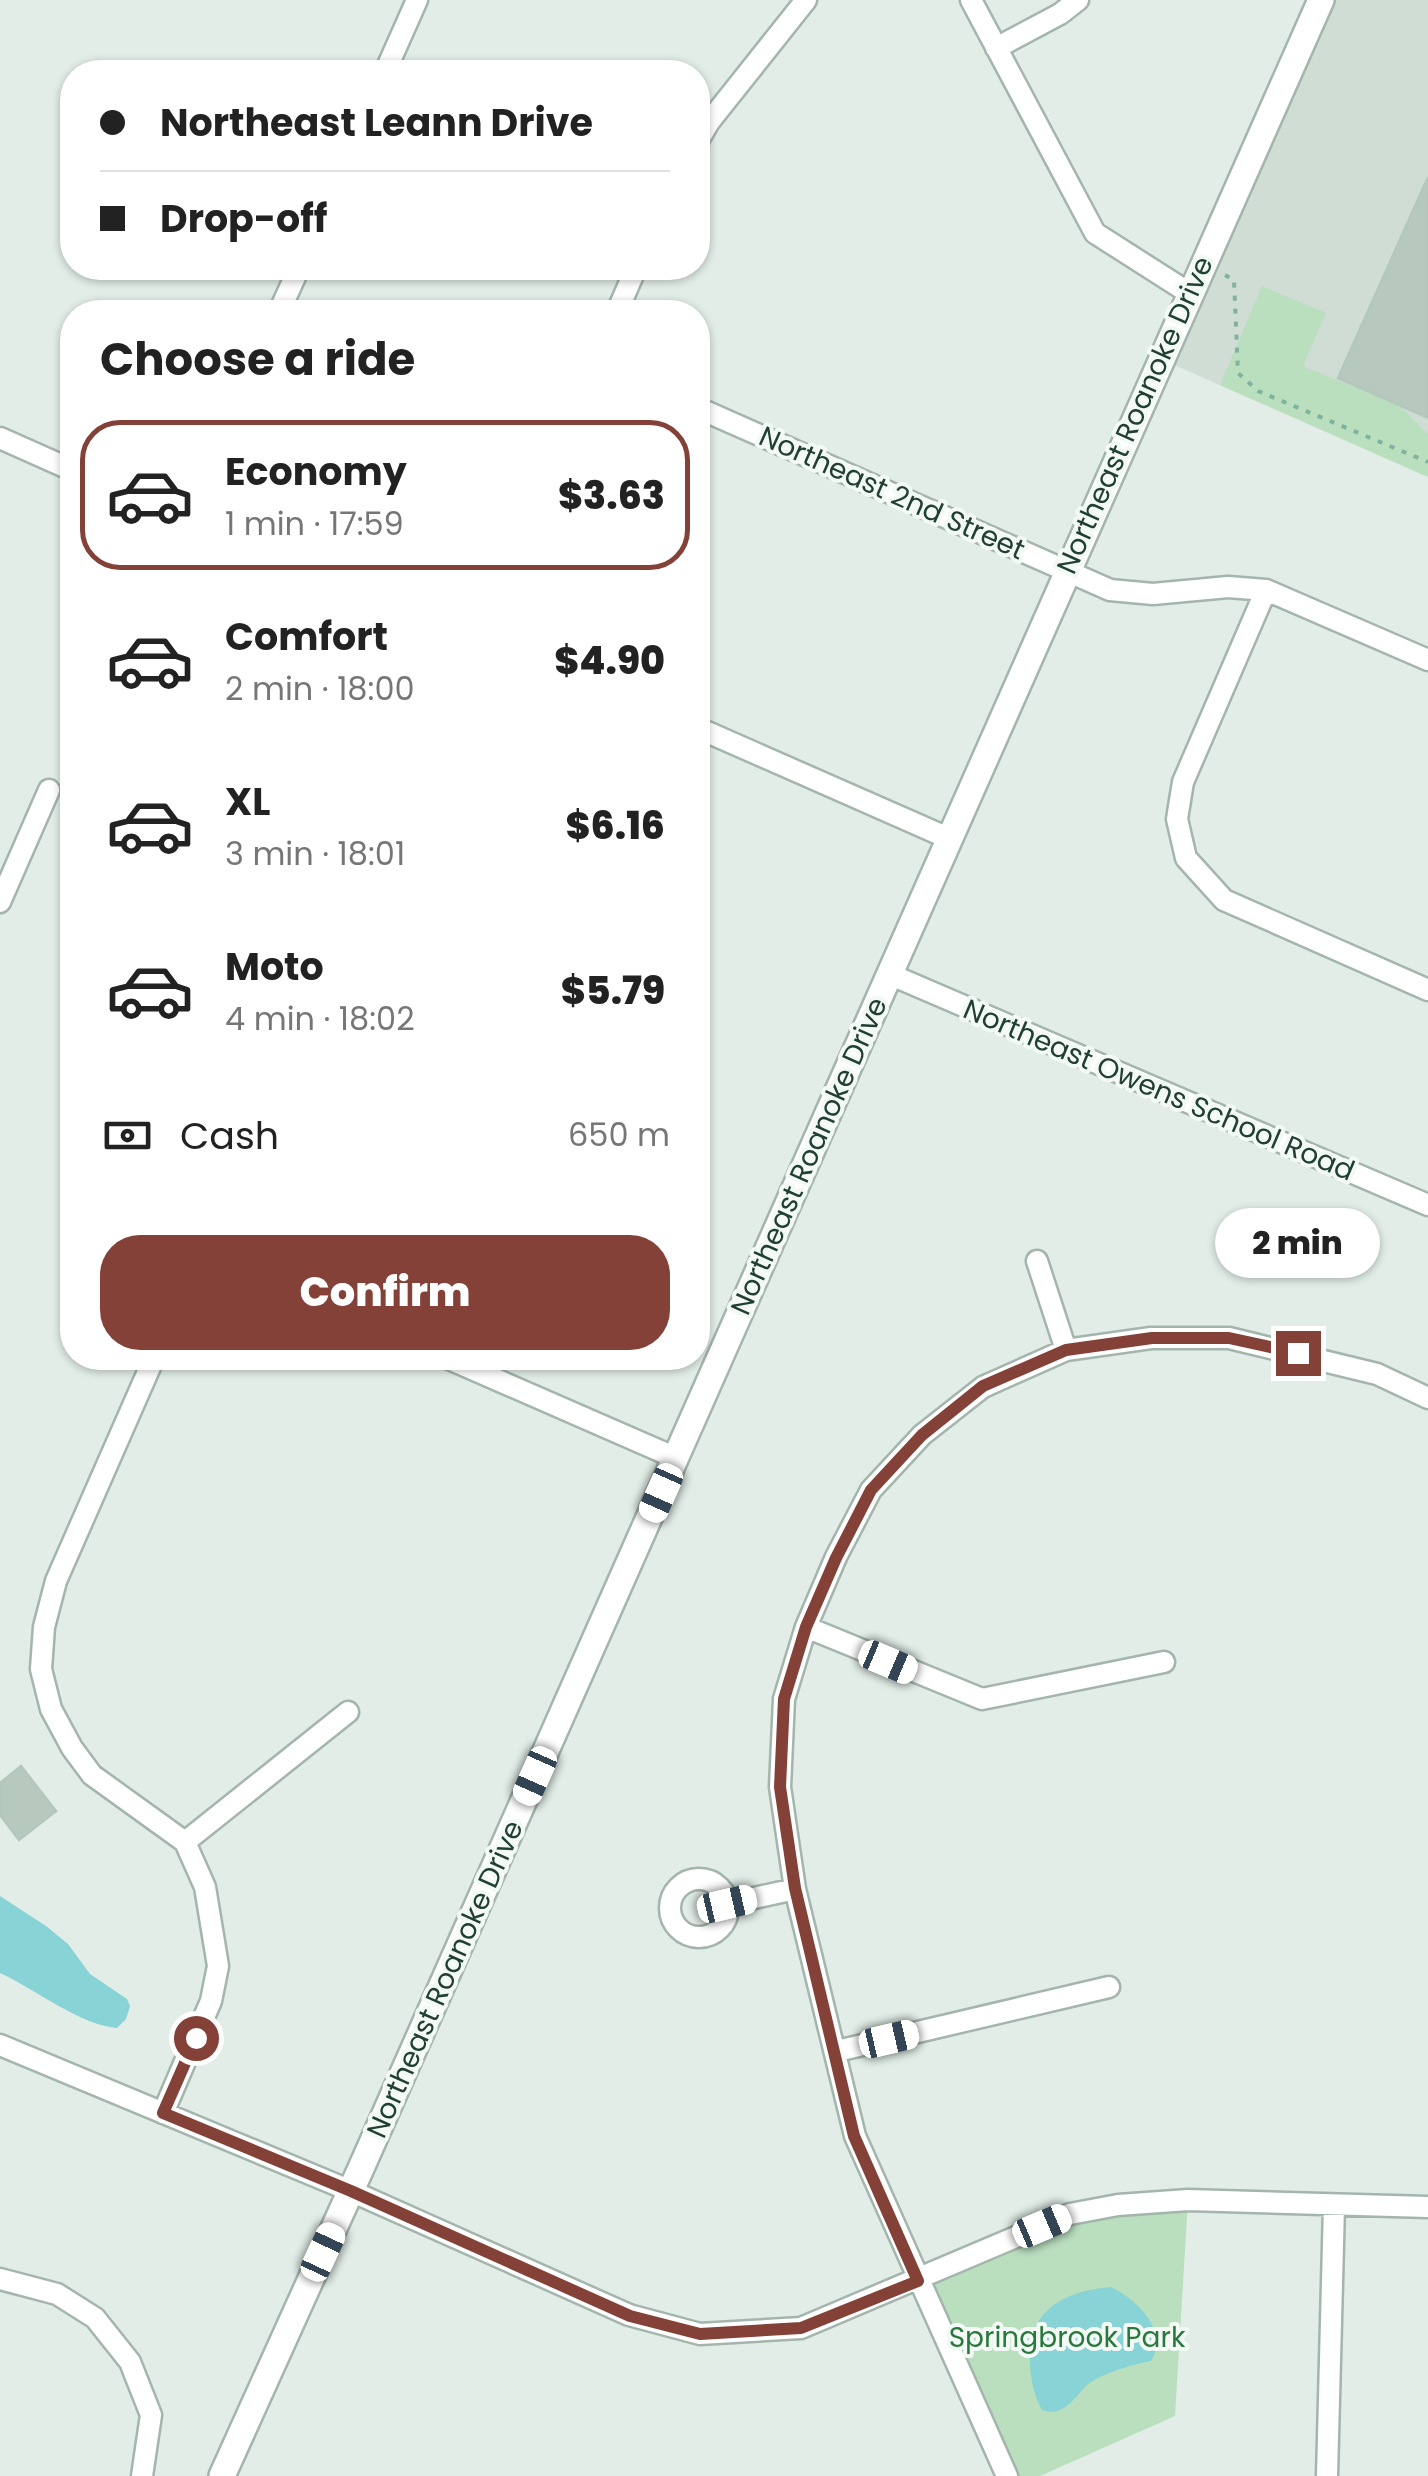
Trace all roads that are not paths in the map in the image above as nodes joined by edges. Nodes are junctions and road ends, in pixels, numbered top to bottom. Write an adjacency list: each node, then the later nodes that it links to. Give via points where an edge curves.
1 (417, 0): 7 (street)
2 (806, 0): 8 (street)
3 (971, 0): 6 (street)
4 (1078, 0): 6 (street)
5 (1321, 0): 9 (street, Northeast Roanoke Drive)
6 (996, 48): 9 (street, via 1095,233)
7 (390, 60)
8 (710, 121)
9 (1190, 293): 13 (street, Northeast Roanoke Drive)
10 (710, 413): 13 (street, Northeast 2nd Street)
11 (0, 438): 12 (street)
12 (60, 465)
13 (1067, 570): 14 (street, Northeast 2nd Street, via 1110,590); 18 (street, Northeast Roanoke Drive)
14 (1266, 590): 15 (street, Northeast 2nd Street); 21 (street, via 1183,782 1177,819 1186,858 1224,900)
15 (1428, 660)
16 (710, 733): 18 (street)
17 (50, 790): 19 (street)
18 (948, 838): 20 (street, Northeast Roanoke Drive)
19 (0, 902)
20 (889, 974): 22 (street, Northeast Owens School Road); 28 (street, Northeast Roanoke Drive)
21 (1428, 990)
22 (1428, 1205)
23 (1037, 1261): 24 (street)
24 (1066, 1350): 27 (street, via 1152,1338 1229,1338 1377,1374); 29 (street, via 983,1386 896,1462 871,1490)
25 (149, 1370): 32 (street, via 56,1581 40,1670 51,1709 92,1775)
26 (491, 1370): 28 (street)
27 (1428, 1398)
28 (676, 1458): 39 (street, Northeast Roanoke Drive)
29 (806, 1627): 30 (street, via 982,1699); 33 (street, via 784,1699 780,1787)
30 (1164, 1662)
31 (348, 1712): 32 (street)
32 (185, 1842): 38 (street, via 205,1888 218,1966 211,2001)
33 (795, 1888): 34 (street); 37 (street)
34 (727, 1904)
35 (1109, 1987): 37 (street)
36 (0, 2045): 38 (street)
37 (836, 2052): 43 (street, via 854,2136)
38 (163, 2113): 39 (street)
39 (351, 2191): 43 (street, via 630,2316 700,2334 801,2328); 45 (street, Northeast Roanoke Drive)
40 (1334, 2205): 41 (street); 43 (street, via 1118,2205 1070,2214); 47 (street)
41 (1428, 2206)
42 (0, 2279): 44 (street, via 57,2294 96,2318 130,2362 151,2415)
43 (918, 2281): 46 (street)
44 (142, 2476)
45 (222, 2476)
46 (1007, 2476)
47 (1327, 2476)

